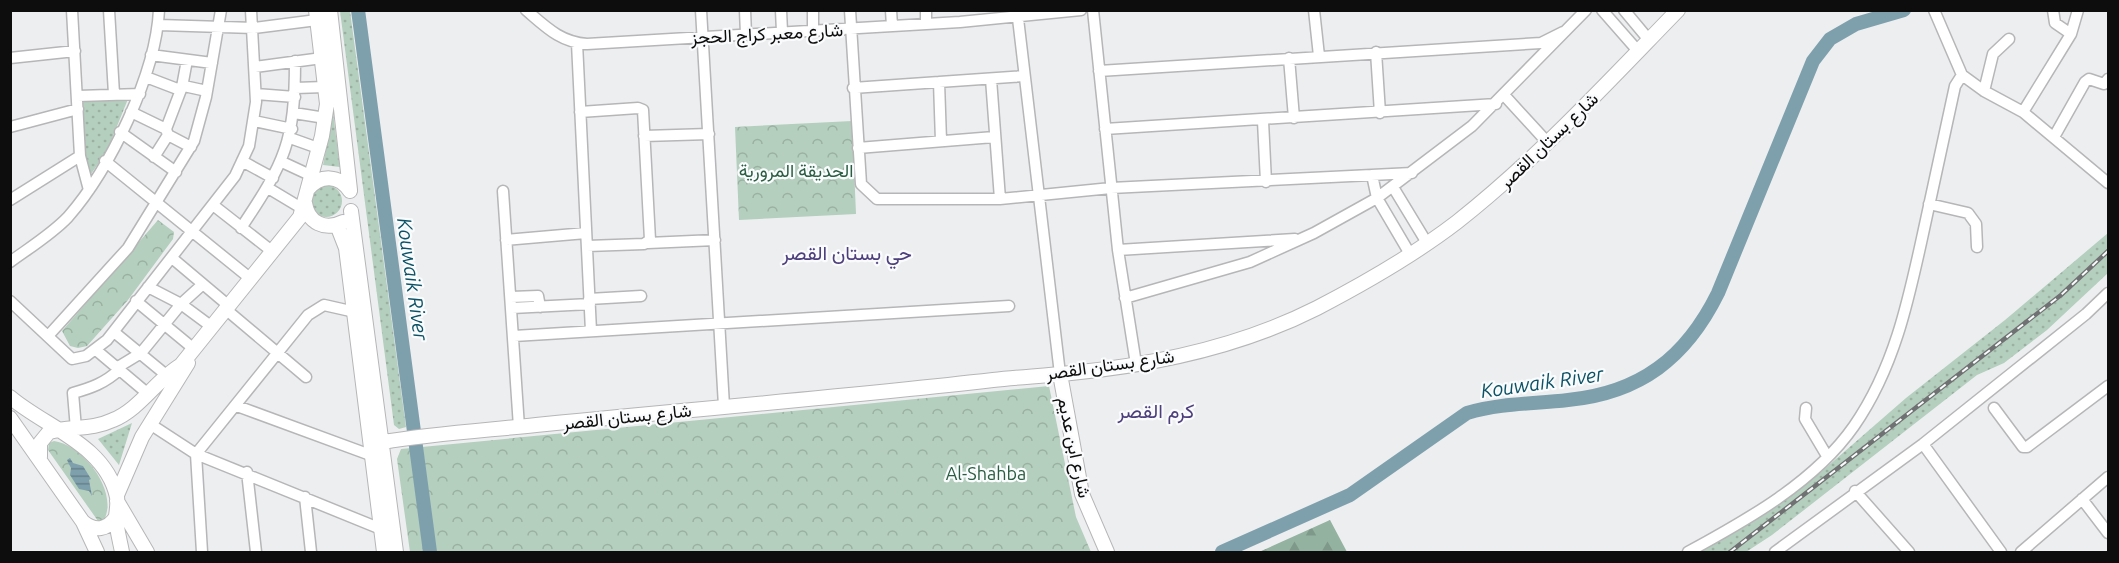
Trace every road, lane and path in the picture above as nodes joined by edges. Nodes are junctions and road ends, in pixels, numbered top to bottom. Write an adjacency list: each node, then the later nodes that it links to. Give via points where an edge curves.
1 (72, 10): 44 (street)
2 (109, 10): 69 (street)
3 (159, 10): 30 (street)
4 (221, 10): 32 (street)
5 (251, 10): 33 (street)
6 (330, 10): 113 (main road)
7 (526, 10): 43 (street, شارع معبر كراج الحجز, via 558,37)
8 (701, 10): 40 (street)
9 (746, 10): 38 (street)
10 (781, 10): 37 (street)
11 (813, 10): 35 (street)
12 (850, 10): 34 (street)
13 (891, 10): 31 (street)
14 (926, 10): 29 (street)
15 (1081, 10): 25 (street, شارع معبر كراج الحجز)
16 (1093, 10): 56 (street)
17 (1314, 10): 48 (street)
18 (1586, 10): 36 (street)
19 (1602, 10): 45 (street)
20 (1624, 10): 41 (street)
21 (1678, 10): 41 (main road, شارع بستان القصر)
22 (1946, 10): 27 (street)
23 (2053, 10): 39 (street, via 2055,23)
24 (2078, 10): 39 (street)
25 (1018, 13): 28 (street, شارع معبر كراج الحجز); 58 (street)
26 (317, 15): 33 (street); 50 (main road)
27 (1936, 15): 57 (street)
28 (959, 16): 29 (street, شارع معبر كراج الحجز)
29 (926, 24): 31 (street, شارع معبر كراج الحجز)
30 (159, 25): 32 (street); 47 (street)
31 (892, 26): 34 (street, شارع معبر كراج الحجز)
32 (219, 27): 33 (street); 54 (street)
33 (254, 28): 55 (street)
34 (851, 28): 35 (street, شارع معبر كراج الحجز); 65 (street)
35 (813, 30): 37 (street, شارع معبر كراج الحجز)
36 (1568, 30): 46 (street, via 1540,43); 73 (street)
37 (782, 32): 38 (street, شارع معبر كراج الحجز)
38 (746, 34): 40 (street, شارع معبر كراج الحجز)
39 (2071, 34): 77 (street)
40 (703, 37): 43 (street, شارع معبر كراج الحجز); 89 (street)
41 (1649, 39): 45 (main road, شارع بستان القصر)
42 (2009, 39): 66 (street, via 1993,54)
43 (577, 43): 76 (street)
44 (75, 51): 49 (street); 72 (street)
45 (1638, 51): 94 (main road, شارع بستان القصر)
46 (1376, 52): 48 (street); 79 (street)
47 (151, 55): 52 (street); 59 (street)
48 (1319, 56): 51 (street)
49 (10, 58)
50 (322, 58): 53 (street); 64 (main road)
51 (1289, 58): 56 (street); 81 (street)
52 (187, 60): 54 (street); 63 (street)
53 (295, 62): 55 (street); 68 (street)
54 (212, 63): 67 (street)
55 (255, 67): 71 (street)
56 (1099, 71): 85 (street)
57 (1962, 75): 66 (street); 120 (street, via 1955,86)
58 (1024, 76): 60 (street); 115 (street)
59 (146, 77): 63 (street, via 180,90); 70 (street)
60 (991, 79): 62 (street); 91 (street)
61 (2109, 79): 92 (street, via 2103,84 2089,79 2085,82)
62 (939, 82): 65 (street); 93 (street)
63 (182, 87): 67 (street); 87 (street)
64 (325, 87): 68 (street); 80 (main road)
65 (853, 88): 97 (street)
66 (1984, 91): 77 (street)
67 (207, 92): 95 (street)
68 (295, 93): 71 (street); 78 (street)
69 (114, 94): 70 (street); 72 (street)
70 (140, 94): 75 (street)
71 (256, 94): 82 (street)
72 (78, 96): 74 (street)
73 (1500, 100): 79 (street); 94 (street); 104 (street)
74 (78, 108): 84 (street); 98 (street)
75 (131, 112): 86 (street); 87 (street)
76 (580, 112): 90 (street, via 641,108); 128 (street)
77 (2023, 112): 92 (street)
78 (294, 113): 80 (street); 88 (street)
79 (1380, 113): 81 (street)
80 (325, 118): 96 (main road)
81 (1293, 118): 83 (street)
82 (254, 121): 88 (street); 101 (street)
83 (1263, 121): 85 (street); 107 (street)
84 (10, 128)
85 (1105, 129): 111 (street)
86 (120, 132): 99 (street); 100 (street)
87 (167, 132): 95 (street); 99 (street)
88 (291, 134): 96 (street); 102 (street)
89 (709, 134): 90 (street); 131 (street)
90 (644, 136): 132 (street)
91 (994, 137): 93 (street); 117 (street)
92 (2054, 137): 109 (street)
93 (941, 141): 97 (street)
94 (1547, 142): 133 (main road, شارع بستان القصر, via 1494,192)
95 (191, 147): 103 (street)
96 (318, 148): 106 (main road)
97 (858, 148): 117 (street, via 861,184 877,199)
98 (80, 156): 112 (street); 118 (street)
99 (154, 158): 103 (street)
100 (105, 161): 112 (street); 119 (street)
101 (242, 161): 108 (street); 121 (street)
102 (282, 162): 106 (street); 108 (street)
103 (176, 172): 119 (street)
104 (1412, 173): 105 (street); 110 (street)
105 (1372, 175): 107 (street); 116 (street)
106 (309, 182): 113 (main road, via 340,180); 122 (main road)
107 (1266, 182): 111 (street)
108 (271, 183): 122 (street); 126 (street)
109 (2109, 183)
110 (1393, 187): 116 (street); 133 (street)
111 (1111, 188): 115 (street); 136 (street)
112 (89, 190): 140 (street, via 66,218)
113 (350, 190): 123 (main road)
114 (503, 191): 130 (street)
115 (1038, 194): 117 (street); 169 (street)
116 (1377, 198): 129 (street); 138 (street)
117 (1000, 199)
118 (10, 200)
119 (157, 204): 127 (street); 160 (street, via 128,248)
120 (1929, 204): 135 (street, via 1968,213 1976,224); 188 (street, via 1903,322 1876,390 1853,428)
121 (213, 205): 126 (street); 127 (street)
122 (304, 206): 124 (main road); 137 (main road, via 300,218)
123 (351, 211): 125 (main road); 184 (main road)
124 (312, 220): 125 (main road, via 324,226); 153 (main road, via 294,231)
125 (337, 225): 154 (main road, via 346,249)
126 (241, 228): 137 (street)
127 (192, 233): 139 (street); 141 (street)
128 (586, 233): 130 (street); 134 (street)
129 (1303, 238): 136 (street); 146 (street, via 1250,262)
130 (507, 240): 149 (street)
131 (715, 240): 132 (street); 155 (street)
132 (648, 243): 134 (street)
133 (1427, 243): 138 (main road, شارع بستان القصر)
134 (587, 246): 150 (street)
135 (1977, 247)
136 (1118, 250): 146 (street)
137 (273, 252): 141 (main road)
138 (1410, 254): 166 (main road, شارع بستان القصر, via 1313,310 1200,350)
139 (172, 258): 142 (street); 143 (street)
140 (10, 262)
141 (251, 279): 153 (main road)
142 (203, 284): 151 (street); 153 (street)
143 (148, 287): 148 (street); 151 (street)
144 (2109, 292): 185 (street)
145 (641, 296): 150 (street)
146 (1125, 298): 166 (street)
147 (10, 301): 160 (street)
148 (136, 302): 156 (street); 159 (street)
149 (511, 302): 150 (street, via 540,307); 161 (street)
150 (589, 302): 158 (street)
151 (181, 304): 156 (street); 157 (street)
152 (1009, 306): 155 (street)
153 (229, 309): 157 (main road); 165 (street); 179 (main road, via 187,363)
154 (355, 312): 165 (street, via 324,305 308,315); 187 (main road)
155 (720, 323): 158 (street); 175 (street)
156 (163, 324): 162 (street); 164 (street)
157 (212, 327): 162 (main road)
158 (591, 331): 161 (street)
159 (114, 332): 163 (street); 164 (street)
160 (48, 336): 163 (street, via 72,359)
161 (514, 336): 180 (street)
162 (194, 349): 168 (main road, via 181,365)
163 (96, 350): 167 (street)
164 (141, 353): 167 (street); 168 (street)
165 (277, 353): 170 (street); 174 (street)
166 (1136, 364): 169 (main road, شارع بستان القصر)
167 (118, 367): 172 (street); 181 (street, via 100,385 73,393)
168 (165, 374): 172 (main road)
169 (1060, 374): 175 (main road, شارع بستان القصر); 208 (main road, شارع ابن عديم, via 1082,494)
170 (306, 377)
171 (2109, 386): 177 (street, via 2026,447)
172 (147, 393): 181 (main road, via 114,420)
173 (10, 397): 182 (main road)
174 (237, 406): 186 (street); 187 (street)
175 (724, 406): 180 (main road, شارع بستان القصر)
176 (1806, 408): 188 (street, via 1805,419)
177 (1994, 408)
178 (10, 418): 183 (main road)
179 (150, 424): 186 (street); 194 (main road)
180 (519, 427): 184 (main road, شارع بستان القصر)
181 (76, 429): 182 (main road)
182 (62, 430): 189 (main road, via 45,435 40,443); 194 (main road, via 94,458)
183 (16, 433): 189 (main road)
184 (389, 441): 207 (main road)
185 (1923, 444): 192 (street); 212 (street)
186 (196, 454): 190 (street); 203 (street)
187 (373, 456): 198 (main road)
188 (1827, 456): 209 (street, via 1764,507)
189 (40, 457): 197 (main road)
190 (247, 472): 193 (street); 204 (street)
191 (2109, 477): 195 (street)
192 (1855, 491): 210 (street); 211 (street)
193 (305, 497): 198 (street); 205 (street)
194 (117, 498): 196 (main road); 202 (main road)
195 (2082, 499): 199 (street); 213 (street)
196 (116, 517): 197 (main road, via 101,528 91,528); 201 (main road)
197 (82, 522): 200 (main road)
198 (381, 529): 206 (main road)
199 (2109, 533)
200 (97, 552)
201 (122, 552)
202 (147, 552)
203 (201, 552)
204 (256, 552)
205 (311, 552)
206 (384, 552)
207 (396, 552)
208 (1107, 552)
209 (1688, 552)
210 (1775, 552)
211 (1909, 552)
212 (2001, 552)
213 (2021, 552)

